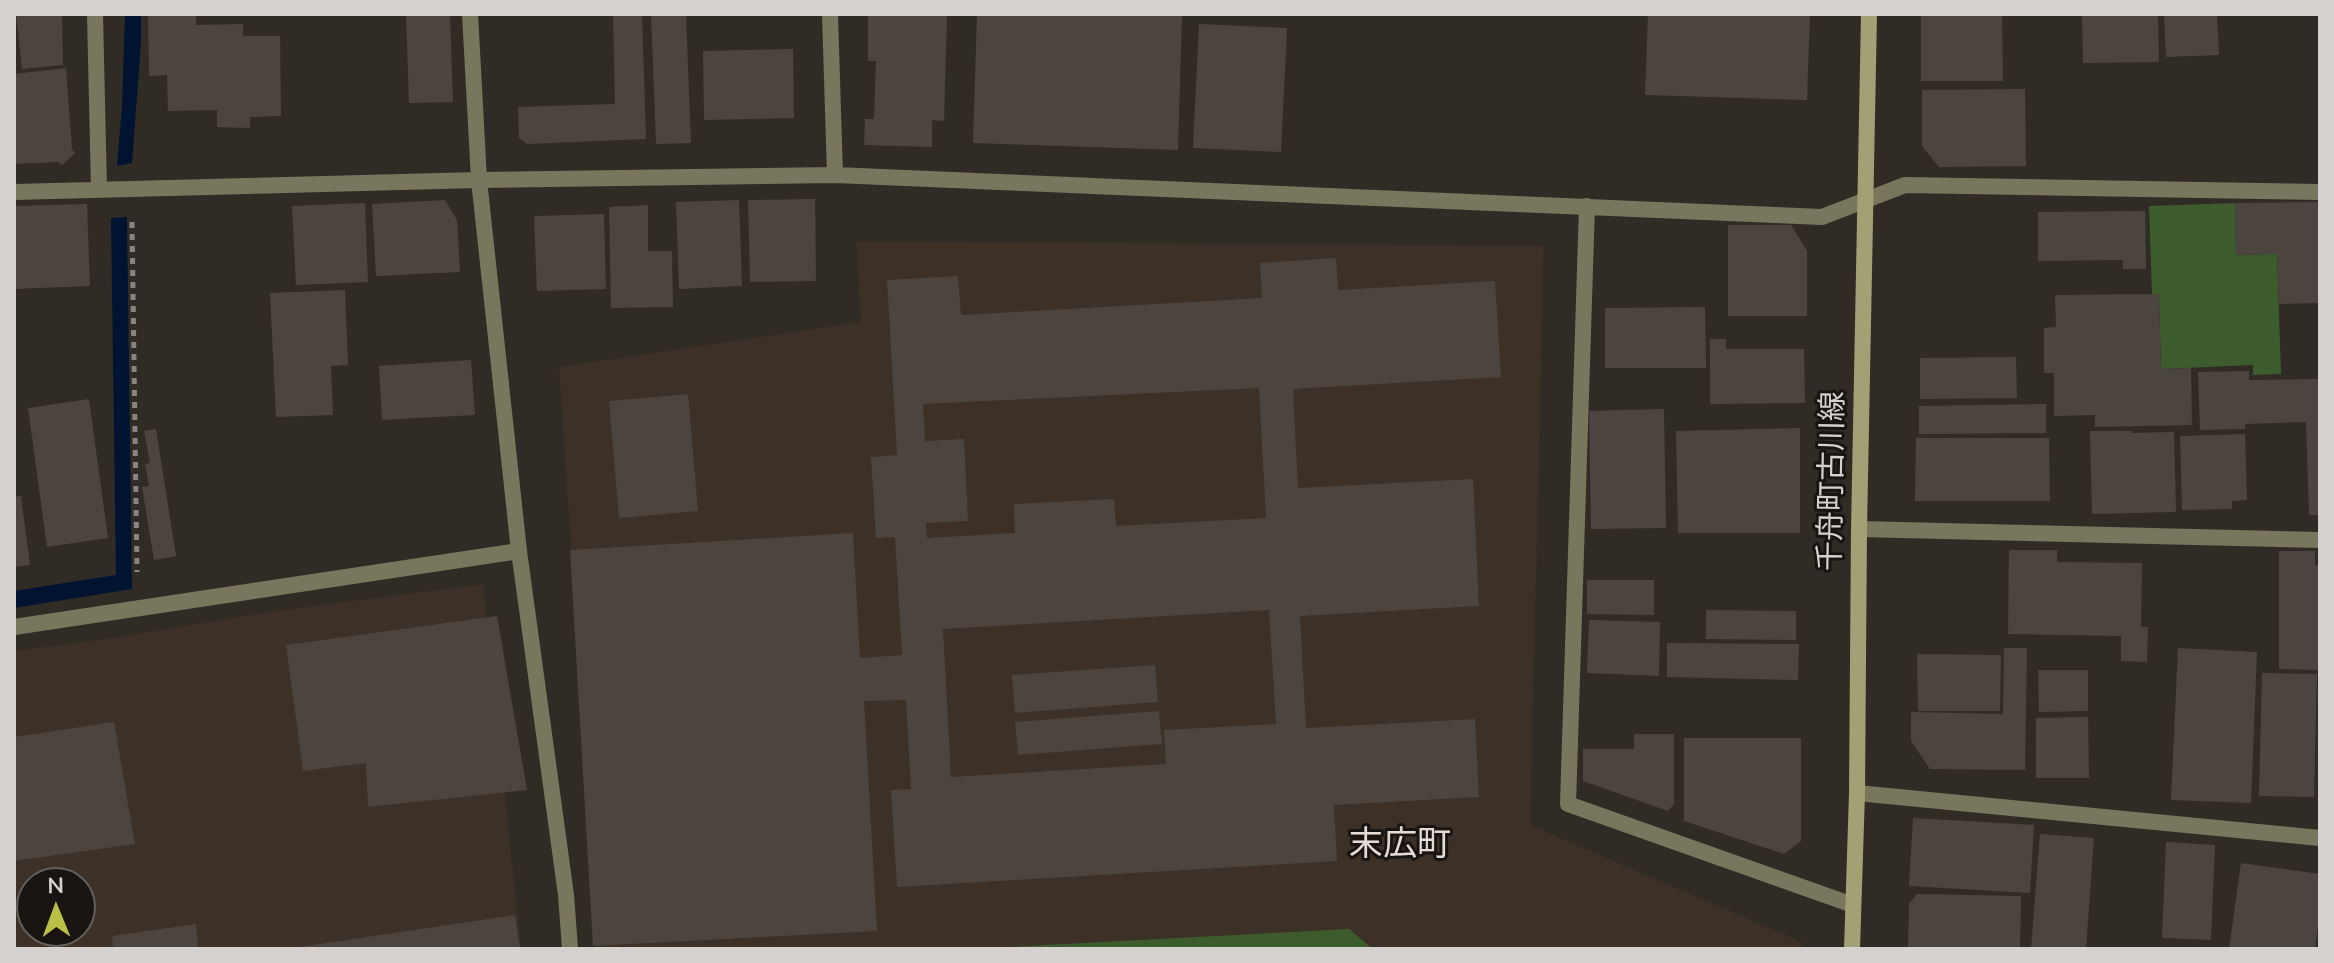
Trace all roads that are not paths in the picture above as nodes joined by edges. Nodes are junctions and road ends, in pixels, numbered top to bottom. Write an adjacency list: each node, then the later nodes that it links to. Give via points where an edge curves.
1 (95, 14): 7 (street)
2 (470, 14): 6 (street)
3 (830, 14): 5 (street)
4 (1869, 14): 10 (street, 千舟町古川線)
5 (835, 175): 6 (street); 11 (street)
6 (479, 180): 7 (street); 14 (street)
7 (99, 190): 8 (street)
8 (14, 192)
9 (2320, 192): 10 (street, via 1905,185)
10 (1865, 200): 11 (street, via 1823,217); 12 (street, 千舟町古川線)
11 (1587, 206): 18 (street, via 1568,804)
12 (1859, 529): 13 (street); 16 (street, 千舟町古川線)
13 (2320, 540)
14 (519, 551): 15 (street); 19 (street)
15 (14, 627)
16 (1857, 793): 17 (street); 18 (street, 千舟町古川線)
17 (2320, 838)
18 (1853, 905): 20 (street, 千舟町古川線)
19 (570, 949)
20 (1852, 949)

